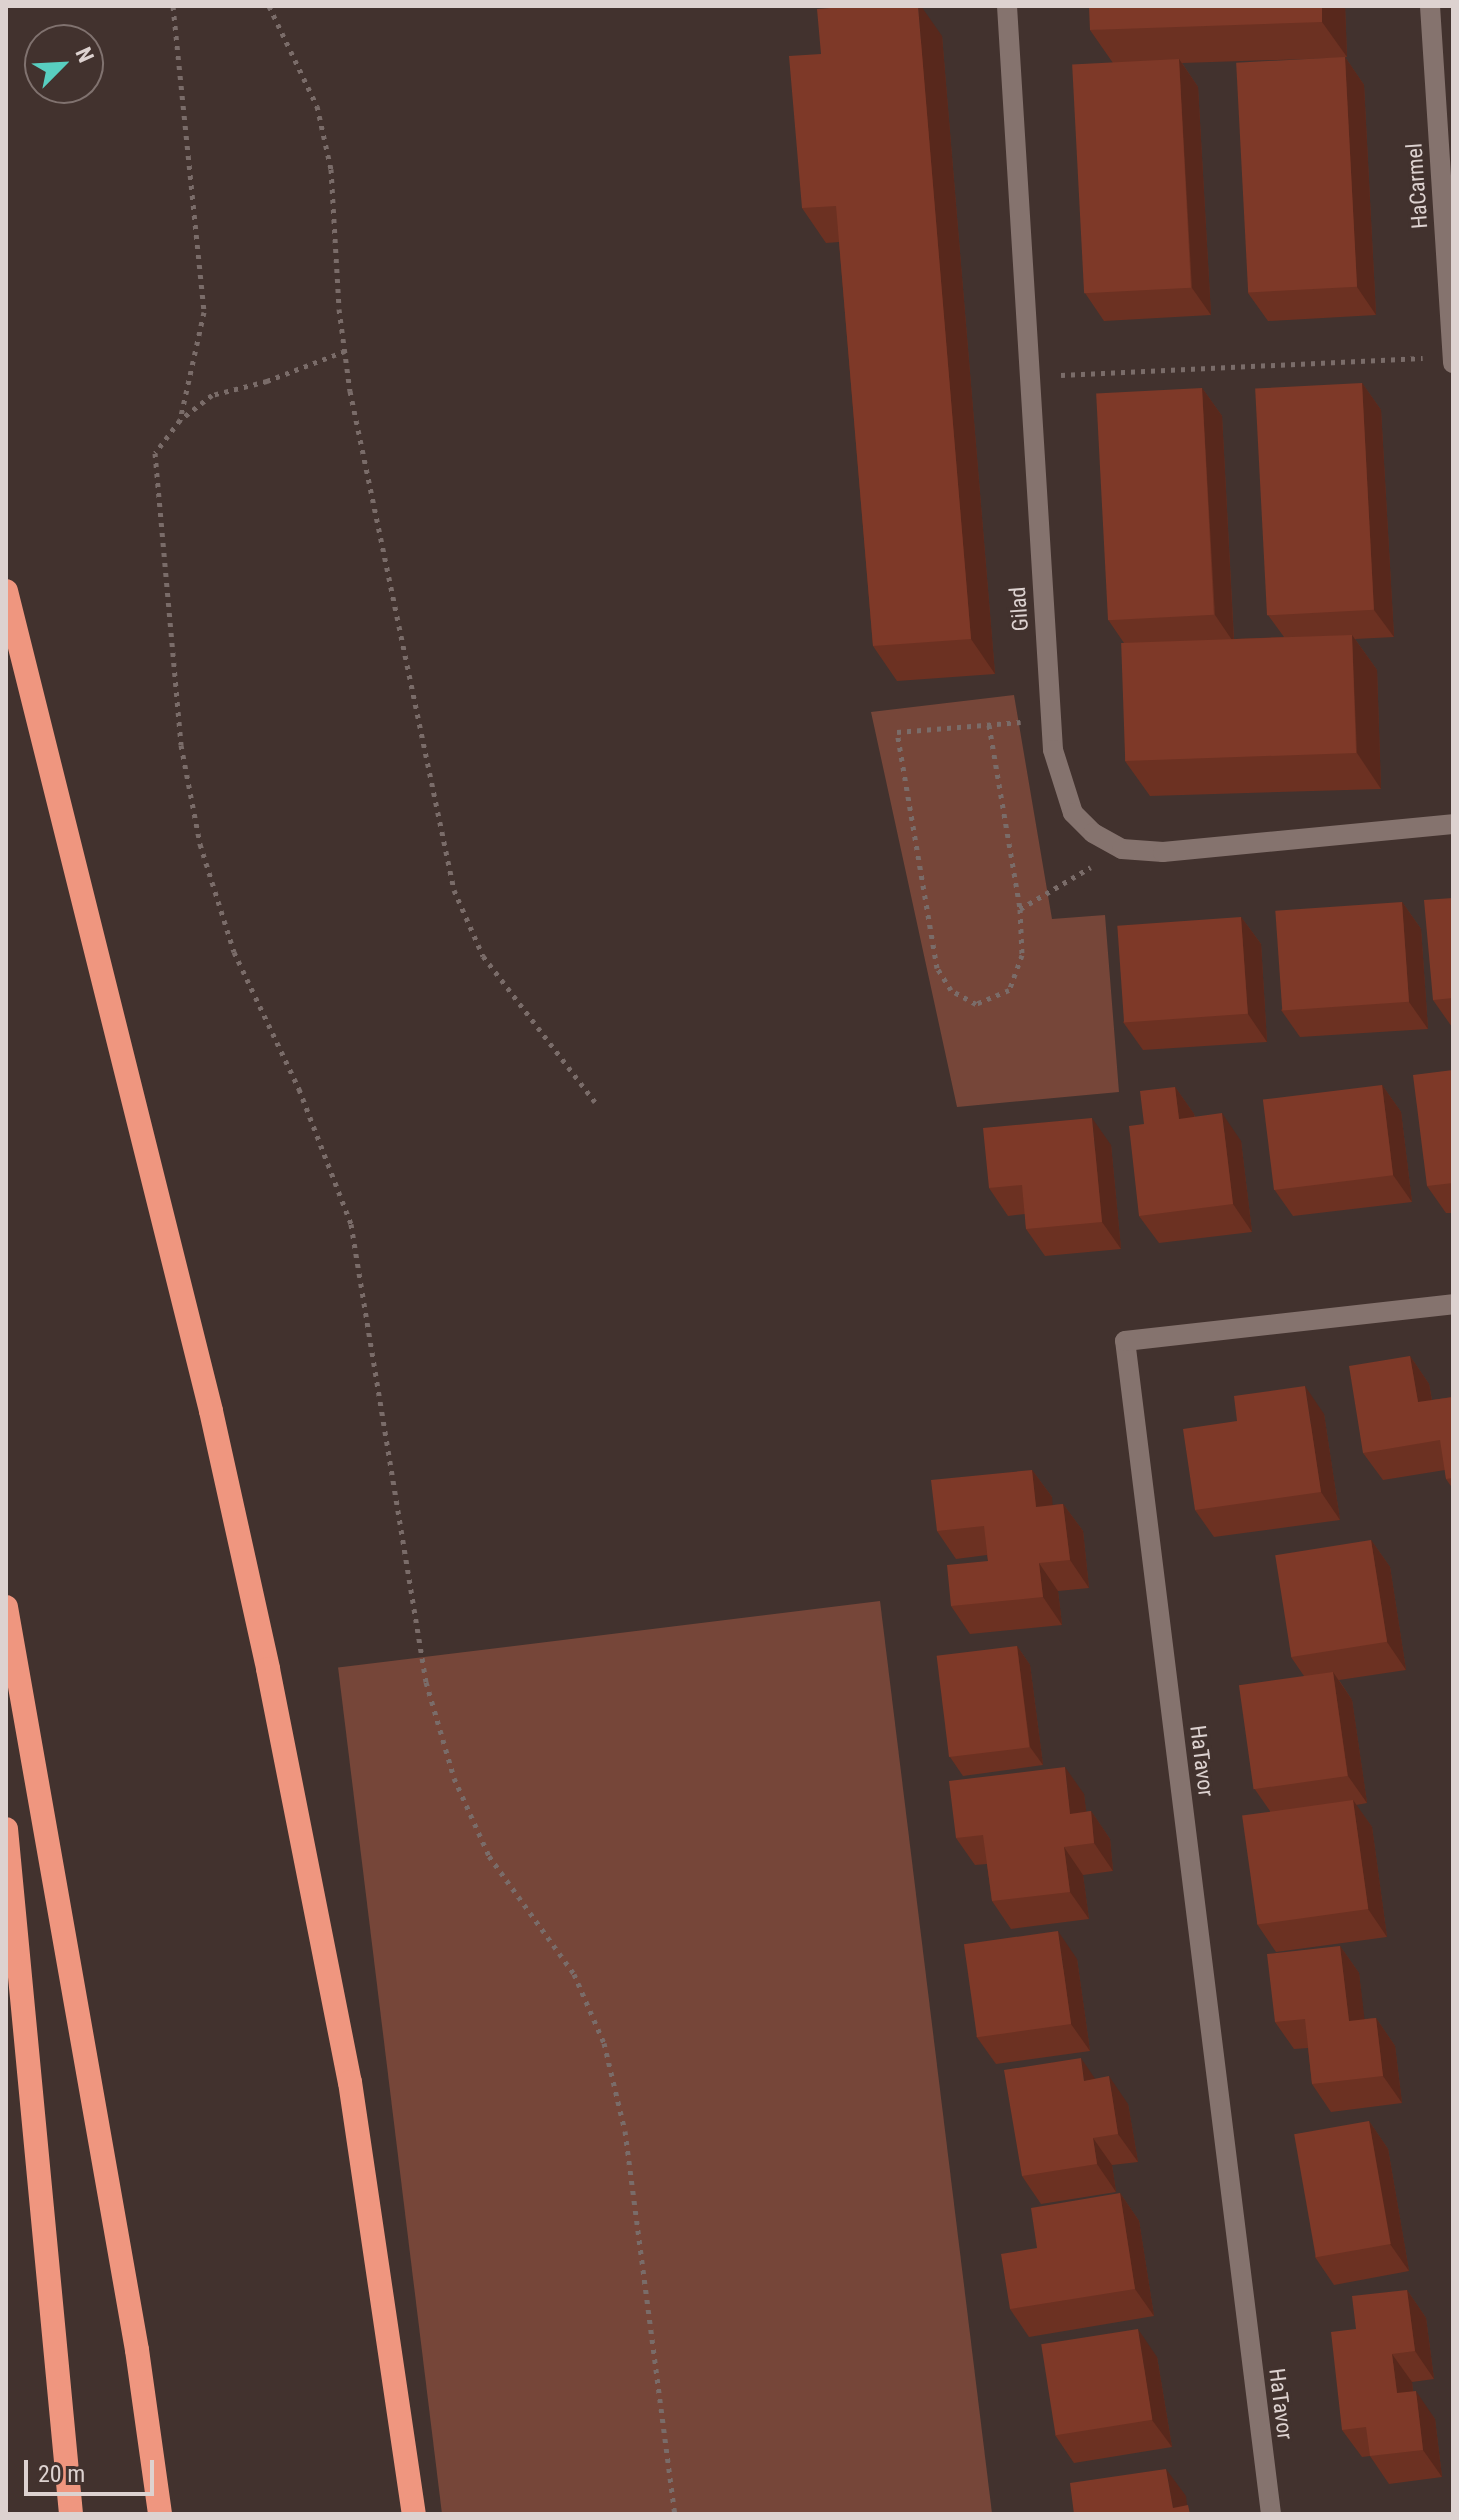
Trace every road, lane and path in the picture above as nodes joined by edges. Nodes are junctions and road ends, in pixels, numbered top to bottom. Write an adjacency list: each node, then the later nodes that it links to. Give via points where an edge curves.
1 (173, 6): 9 (path, via 204,312)
2 (269, 6): 5 (path, via 317,106 323,132 331,169)
3 (1007, 6): 8 (street, Gilad)
4 (1430, 6): 6 (street, HaCarmel)
5 (345, 351): 9 (path, via 212,395); 16 (path, via 454,890 483,956)
6 (1453, 357): 7 (street, HaCarmel); 8 (path)
7 (1453, 363)
8 (1028, 376): 11 (street, Gilad)
9 (180, 420): 23 (path, via 155,453 157,501 181,745 200,844 234,952 299,1089 351,1224 426,1682 454,1778 489,1856 574,1974 604,2043 625,2131)
10 (6, 591): 22 (highway, via 228,1487 342,2037)
11 (1050, 720): 12 (path); 14 (street, Gilad, via 1053,750 1073,813 1093,833)
12 (989, 725): 15 (path); 15 (path, via 897,732 937,968 951,990 976,1004 1009,990 1022,955)
13 (1453, 824): 14 (street, Gilad, via 1163,852)
14 (1122, 849): 15 (path)
15 (1020, 909)
16 (595, 1102)
17 (1453, 1304): 24 (street, HaTavor, via 1125,1341)
18 (6, 1607): 21 (highway, via 137,2350)
19 (6, 1829): 20 (highway)
20 (71, 2514)
21 (160, 2514)
22 (417, 2514)
23 (675, 2514)
24 (1271, 2514)

